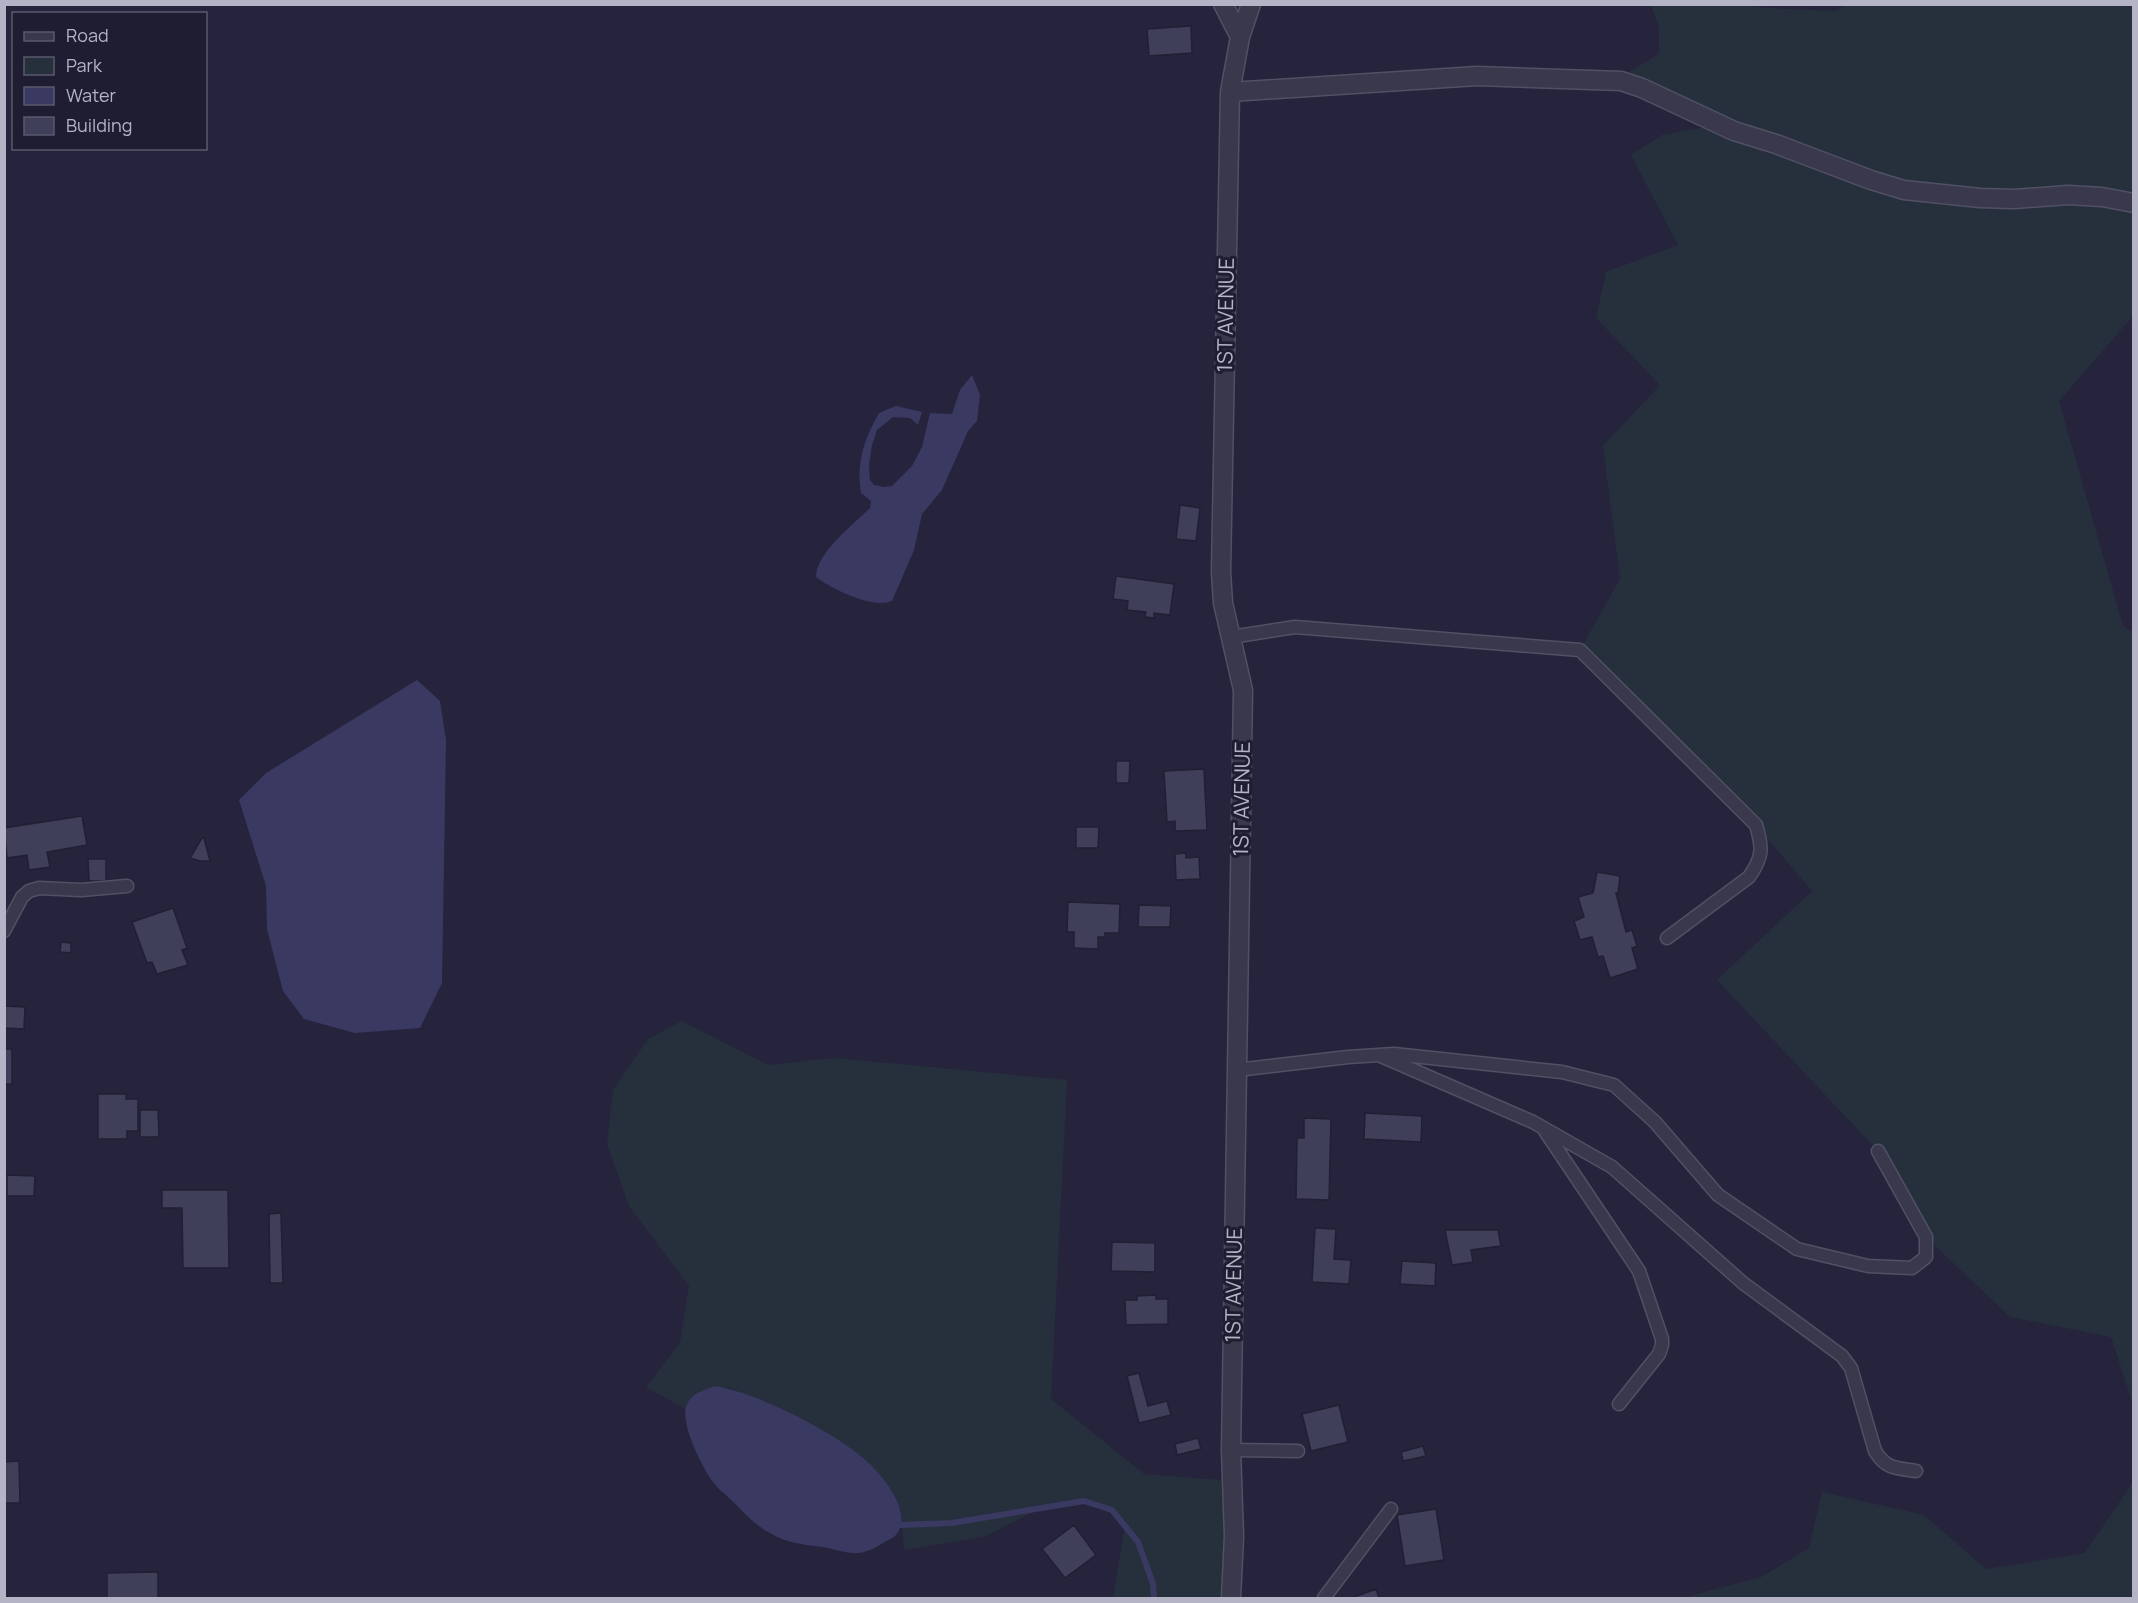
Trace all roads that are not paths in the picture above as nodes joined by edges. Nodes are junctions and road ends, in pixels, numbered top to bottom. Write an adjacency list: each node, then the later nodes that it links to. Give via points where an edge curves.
1 (1223, 4): 3 (street)
2 (1251, 4): 3 (street, 1ST AVENUE)
3 (1240, 37): 4 (street, 1ST AVENUE)
4 (1230, 93): 5 (street, via 1477,76 1621,81 1734,131 1904,190 1980,198 2068,195); 6 (street, 1ST AVENUE, via 1221,572)
5 (2133, 202)
6 (1230, 637): 9 (lane, via 1295,627 1580,650 1756,825 1762,845 1758,864 1749,877); 11 (street, 1ST AVENUE, via 1243,690)
7 (127, 886): 8 (lane, via 29,891)
8 (4, 931)
9 (1667, 938)
10 (1377, 1054): 11 (lane); 12 (lane); 13 (lane, via 1562,1072 1614,1085 1655,1122 1718,1195 1797,1249 1868,1266 1912,1268 1926,1257 1926,1237)
11 (1237, 1070): 15 (street, 1ST AVENUE)
12 (1543, 1128): 14 (lane, via 1639,1271 1662,1339 1659,1354); 17 (lane, via 1612,1167 1743,1283 1842,1356 1851,1368 1875,1451 1882,1462)
13 (1878, 1151)
14 (1619, 1404)
15 (1231, 1450): 16 (lane); 19 (street, 1ST AVENUE)
16 (1298, 1451)
17 (1916, 1471)
18 (1391, 1509): 20 (lane)
19 (1231, 1599)
20 (1324, 1599)

